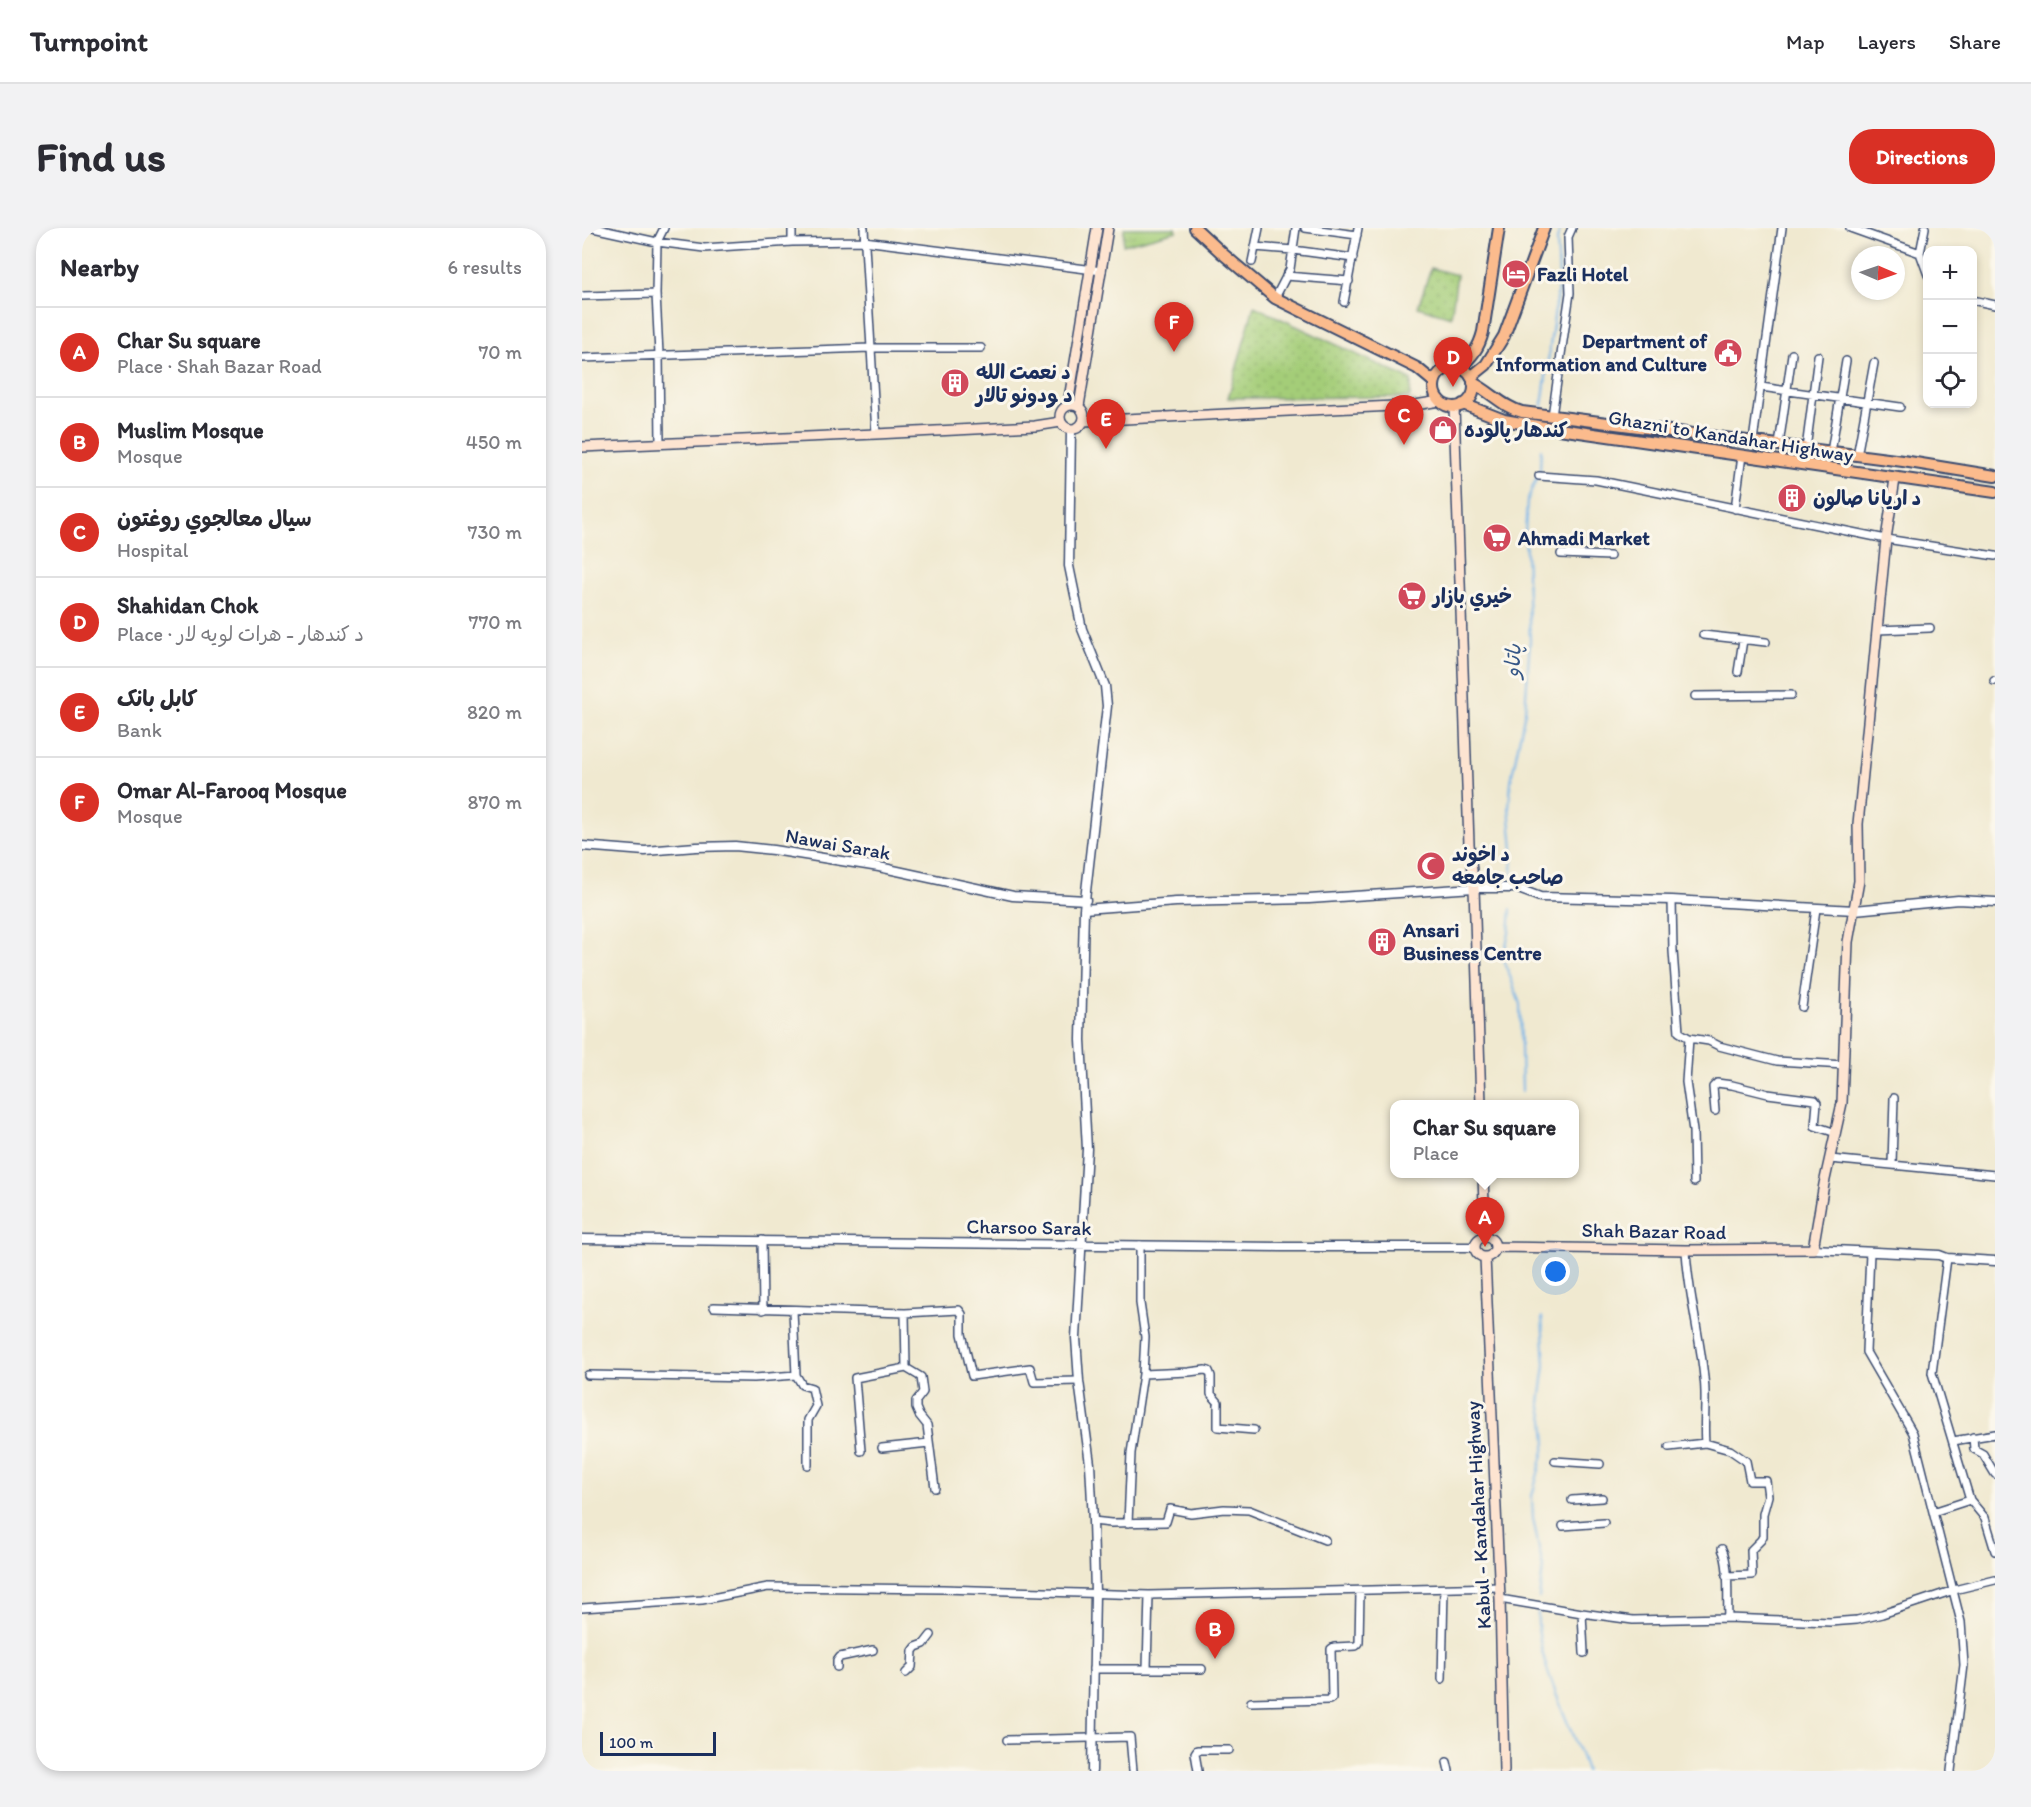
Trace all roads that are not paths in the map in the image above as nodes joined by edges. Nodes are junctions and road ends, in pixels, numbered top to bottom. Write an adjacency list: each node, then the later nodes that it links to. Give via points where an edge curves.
1 (593, 228): 19 (street)
2 (643, 228): 19 (street)
3 (664, 228): 21 (street)
4 (792, 228): 22 (street)
5 (864, 228): 20 (street)
6 (1097, 228): 29 (main road)
7 (1108, 228): 30 (main road)
8 (1195, 228): 35 (main road)
9 (1259, 228): 23 (street)
10 (1296, 228): 24 (street)
11 (1305, 228): 18 (street)
12 (1499, 228): 47 (main road, via 1484,332 1479,347)
13 (1544, 228): 48 (main road, via 1504,336)
14 (1572, 228): 60 (street, via 1568,237 1570,293)
15 (1782, 228): 50 (street)
16 (1850, 228): 25 (street)
17 (1924, 228): 25 (street)
18 (1357, 232): 26 (street)
19 (642, 238): 21 (street)
20 (864, 241): 22 (street); 29 (street); 39 (street)
21 (657, 242): 22 (street, via 704,248); 33 (street)
22 (792, 242)
23 (1255, 247): 24 (street); 28 (street)
24 (1293, 250): 26 (street); 31 (street)
25 (1920, 253): 27 (street)
26 (1353, 258): 32 (street)
27 (1923, 261)
28 (1252, 262)
29 (1091, 269): 30 (street); 56 (main road)
30 (1102, 271): 57 (main road)
31 (1286, 276): 32 (street); 35 (street)
32 (1349, 281): 37 (street)
33 (656, 294): 34 (street); 41 (street)
34 (582, 296)
35 (1275, 298): 49 (main road, via 1417,369)
36 (1977, 301): 38 (street)
37 (1344, 302)
38 (1995, 305)
39 (870, 348): 40 (street); 41 (street); 64 (street)
40 (981, 348)
41 (659, 354): 44 (street); 66 (street)
42 (1792, 354): 51 (street)
43 (1818, 356): 52 (street)
44 (582, 358)
45 (1846, 361): 53 (street)
46 (1874, 363): 55 (street)
47 (1459, 368): 48 (main road); 49 (main road, via 1444,369)
48 (1472, 380): 58 (main road, via 1472,395); 60 (main road, Ghazni to Kandahar Highway, via 1511,409)
49 (1434, 382): 54 (main road)
50 (1761, 387): 51 (street); 65 (street)
51 (1787, 390): 52 (street); 67 (street)
52 (1813, 394): 53 (street); 69 (street)
53 (1839, 398): 55 (street); 70 (street)
54 (1440, 401): 58 (main road); 61 (main road)
55 (1867, 402): 59 (street); 72 (street)
56 (1068, 405): 57 (main road); 62 (main road, via 1062,410)
57 (1079, 406): 61 (main road)
58 (1459, 406): 71 (main road, Ghazni to Kandahar Highway, via 1504,420); 91 (main road, via 1469,844)
59 (1900, 407)
60 (1552, 416): 65 (main road, Ghazni to Kandahar Highway)
61 (1084, 421): 63 (main road)
62 (1061, 422): 63 (main road); 64 (main road)
63 (1071, 429): 94 (street, via 1069,566 1082,629 1105,686 1107,706)
64 (876, 434): 66 (main road)
65 (1753, 441): 67 (main road, Ghazni to Kandahar Highway)
66 (660, 444): 68 (main road)
67 (1779, 445): 69 (main road, Ghazni to Kandahar Highway)
68 (582, 447)
69 (1806, 449): 70 (main road, Ghazni to Kandahar Highway)
70 (1831, 452): 72 (main road, Ghazni to Kandahar Highway)
71 (1742, 456): 75 (main road, Ghazni to Kandahar Highway); 77 (street)
72 (1857, 456): 74 (main road, Ghazni to Kandahar Highway)
73 (1539, 476): 77 (street, via 1596,480)
74 (1995, 476)
75 (1894, 479): 76 (main road, Ghazni to Kandahar Highway); 78 (main road)
76 (1995, 492)
77 (1735, 509): 78 (street)
78 (1886, 539): 81 (street); 83 (main road)
79 (1561, 554): 80 (street)
80 (1610, 556)
81 (1995, 556)
82 (1930, 628): 83 (street)
83 (1877, 630): 96 (main road, via 1858,824)
84 (1703, 635): 85 (street)
85 (1743, 640): 86 (street); 87 (street)
86 (1766, 642)
87 (1738, 672)
88 (1791, 695): 89 (street)
89 (1695, 696)
90 (582, 846): 94 (street, Nawai Sarak, via 645,851 696,846 773,850 879,867 1013,896)
91 (1474, 888): 92 (street, Nawai Sarak, via 1516,888 1540,897); 94 (street, Nawai Sarak, via 1309,899); 101 (main road)
92 (1672, 900): 95 (street, Nawai Sarak); 98 (street, via 1679,1032)
93 (1995, 902): 96 (street, Nawai Sarak, via 1958,900)
94 (1085, 904): 112 (street, via 1081,1040 1088,1149)
95 (1816, 909): 96 (street, Nawai Sarak); 97 (street)
96 (1855, 910): 99 (main road, via 1848,942)
97 (1802, 1007)
98 (1689, 1038): 99 (street, via 1777,1061); 108 (street, via 1686,1082 1693,1131)
99 (1844, 1065): 103 (main road)
100 (1894, 1098): 105 (street)
101 (1481, 1100)
102 (1715, 1111): 103 (street, via 1713,1087 1717,1083 1732,1085 1816,1101 1814,1124)
103 (1836, 1133): 104 (main road)
104 (1830, 1159): 105 (street); 116 (main road)
105 (1892, 1164): 106 (street)
106 (1995, 1175)
107 (1483, 1178): 109 (main road)
108 (1694, 1182)
109 (1485, 1236): 114 (main road, via 1478,1239); 115 (main road, via 1491,1238)
110 (582, 1239): 111 (street, Charsoo Sarak)
111 (762, 1240): 112 (street, Charsoo Sarak); 123 (street)
112 (1081, 1245): 113 (street, Charsoo Sarak); 130 (street, via 1076,1338)
113 (1140, 1245): 114 (street, Charsoo Sarak); 127 (street)
114 (1475, 1247): 119 (main road)
115 (1495, 1247): 117 (main road, Shah Bazar Road); 119 (main road)
116 (1813, 1249): 117 (main road, Shah Bazar Road); 118 (street)
117 (1686, 1250): 136 (street, via 1705,1381)
118 (1870, 1252): 120 (street); 148 (street, via 1866,1352 1913,1433)
119 (1485, 1257): 158 (main road, Kabul - Kandahar Highway)
120 (1947, 1258): 121 (street); 134 (street, via 1932,1373)
121 (1995, 1261)
122 (714, 1307): 123 (street)
123 (763, 1310): 124 (street)
124 (792, 1311): 125 (street); 129 (street)
125 (905, 1313): 126 (street); 130 (street, via 961,1311 972,1376 1030,1368 1034,1383)
126 (906, 1368): 135 (street, via 921,1377 923,1392 916,1408 927,1425); 139 (street, via 855,1378)
127 (1143, 1374): 131 (street, via 1209,1371 1211,1394 1218,1402 1218,1427); 150 (street, via 1131,1453)
128 (588, 1375): 129 (street)
129 (796, 1375): 142 (street, via 802,1384 812,1388 816,1406 808,1420)
130 (1079, 1381): 149 (street)
131 (1254, 1430)
132 (1995, 1434): 133 (street)
133 (1973, 1437): 134 (street); 143 (street, via 1974,1449 1983,1454)
134 (1953, 1442): 147 (street)
135 (929, 1443): 138 (street); 144 (street)
136 (1706, 1443): 137 (street); 156 (street, via 1730,1450 1746,1461 1750,1481 1766,1481 1763,1536 1751,1550 1752,1575)
137 (1669, 1447)
138 (882, 1448)
139 (861, 1450)
140 (1555, 1461): 141 (street)
141 (1600, 1464)
142 (808, 1465)
143 (1995, 1474)
144 (935, 1488)
145 (1602, 1498): 146 (street)
146 (1572, 1500)
147 (1970, 1500): 148 (street); 155 (street, via 1985,1518)
148 (1933, 1512): 160 (street)
149 (1093, 1521): 150 (street); 162 (street)
150 (1128, 1523): 153 (street, via 1166,1522 1170,1509 1191,1513 1250,1510)
151 (1604, 1523): 152 (street)
152 (1563, 1526)
153 (1325, 1540)
154 (1722, 1549): 156 (street)
155 (1995, 1551)
156 (1726, 1576): 167 (street)
157 (1995, 1580): 160 (street)
158 (1500, 1587): 159 (street); 164 (main road, Kabul - Kandahar Highway)
159 (1444, 1589): 161 (street); 176 (street)
160 (1954, 1590): 167 (street, via 1857,1620); 187 (street, via 1964,1665)
161 (1360, 1591): 163 (street); 177 (street, via 1359,1643 1331,1650 1332,1698)
162 (1095, 1593): 163 (street); 165 (street, via 768,1587 702,1600); 173 (street)
163 (1149, 1595): 172 (street)
164 (1500, 1599): 166 (street); 186 (main road, Kabul - Kandahar Highway)
165 (582, 1608)
166 (1582, 1614): 167 (street, via 1633,1620); 170 (street)
167 (1728, 1618)
168 (931, 1635): 175 (street, via 912,1651 912,1667)
169 (873, 1650): 171 (street, via 840,1657)
170 (1584, 1653)
171 (837, 1667)
172 (1147, 1668): 173 (street); 174 (street)
173 (1093, 1669): 178 (street)
174 (1202, 1670)
175 (906, 1673)
176 (1442, 1679)
177 (1251, 1702)
178 (1092, 1738): 179 (street); 182 (street); 183 (street, via 1131,1738)
179 (1007, 1740)
180 (1229, 1750): 184 (street, via 1197,1750)
181 (1447, 1762): 185 (street)
182 (1092, 1771)
183 (1133, 1771)
184 (1198, 1771)
185 (1449, 1771)
186 (1504, 1771)
187 (1951, 1771)

